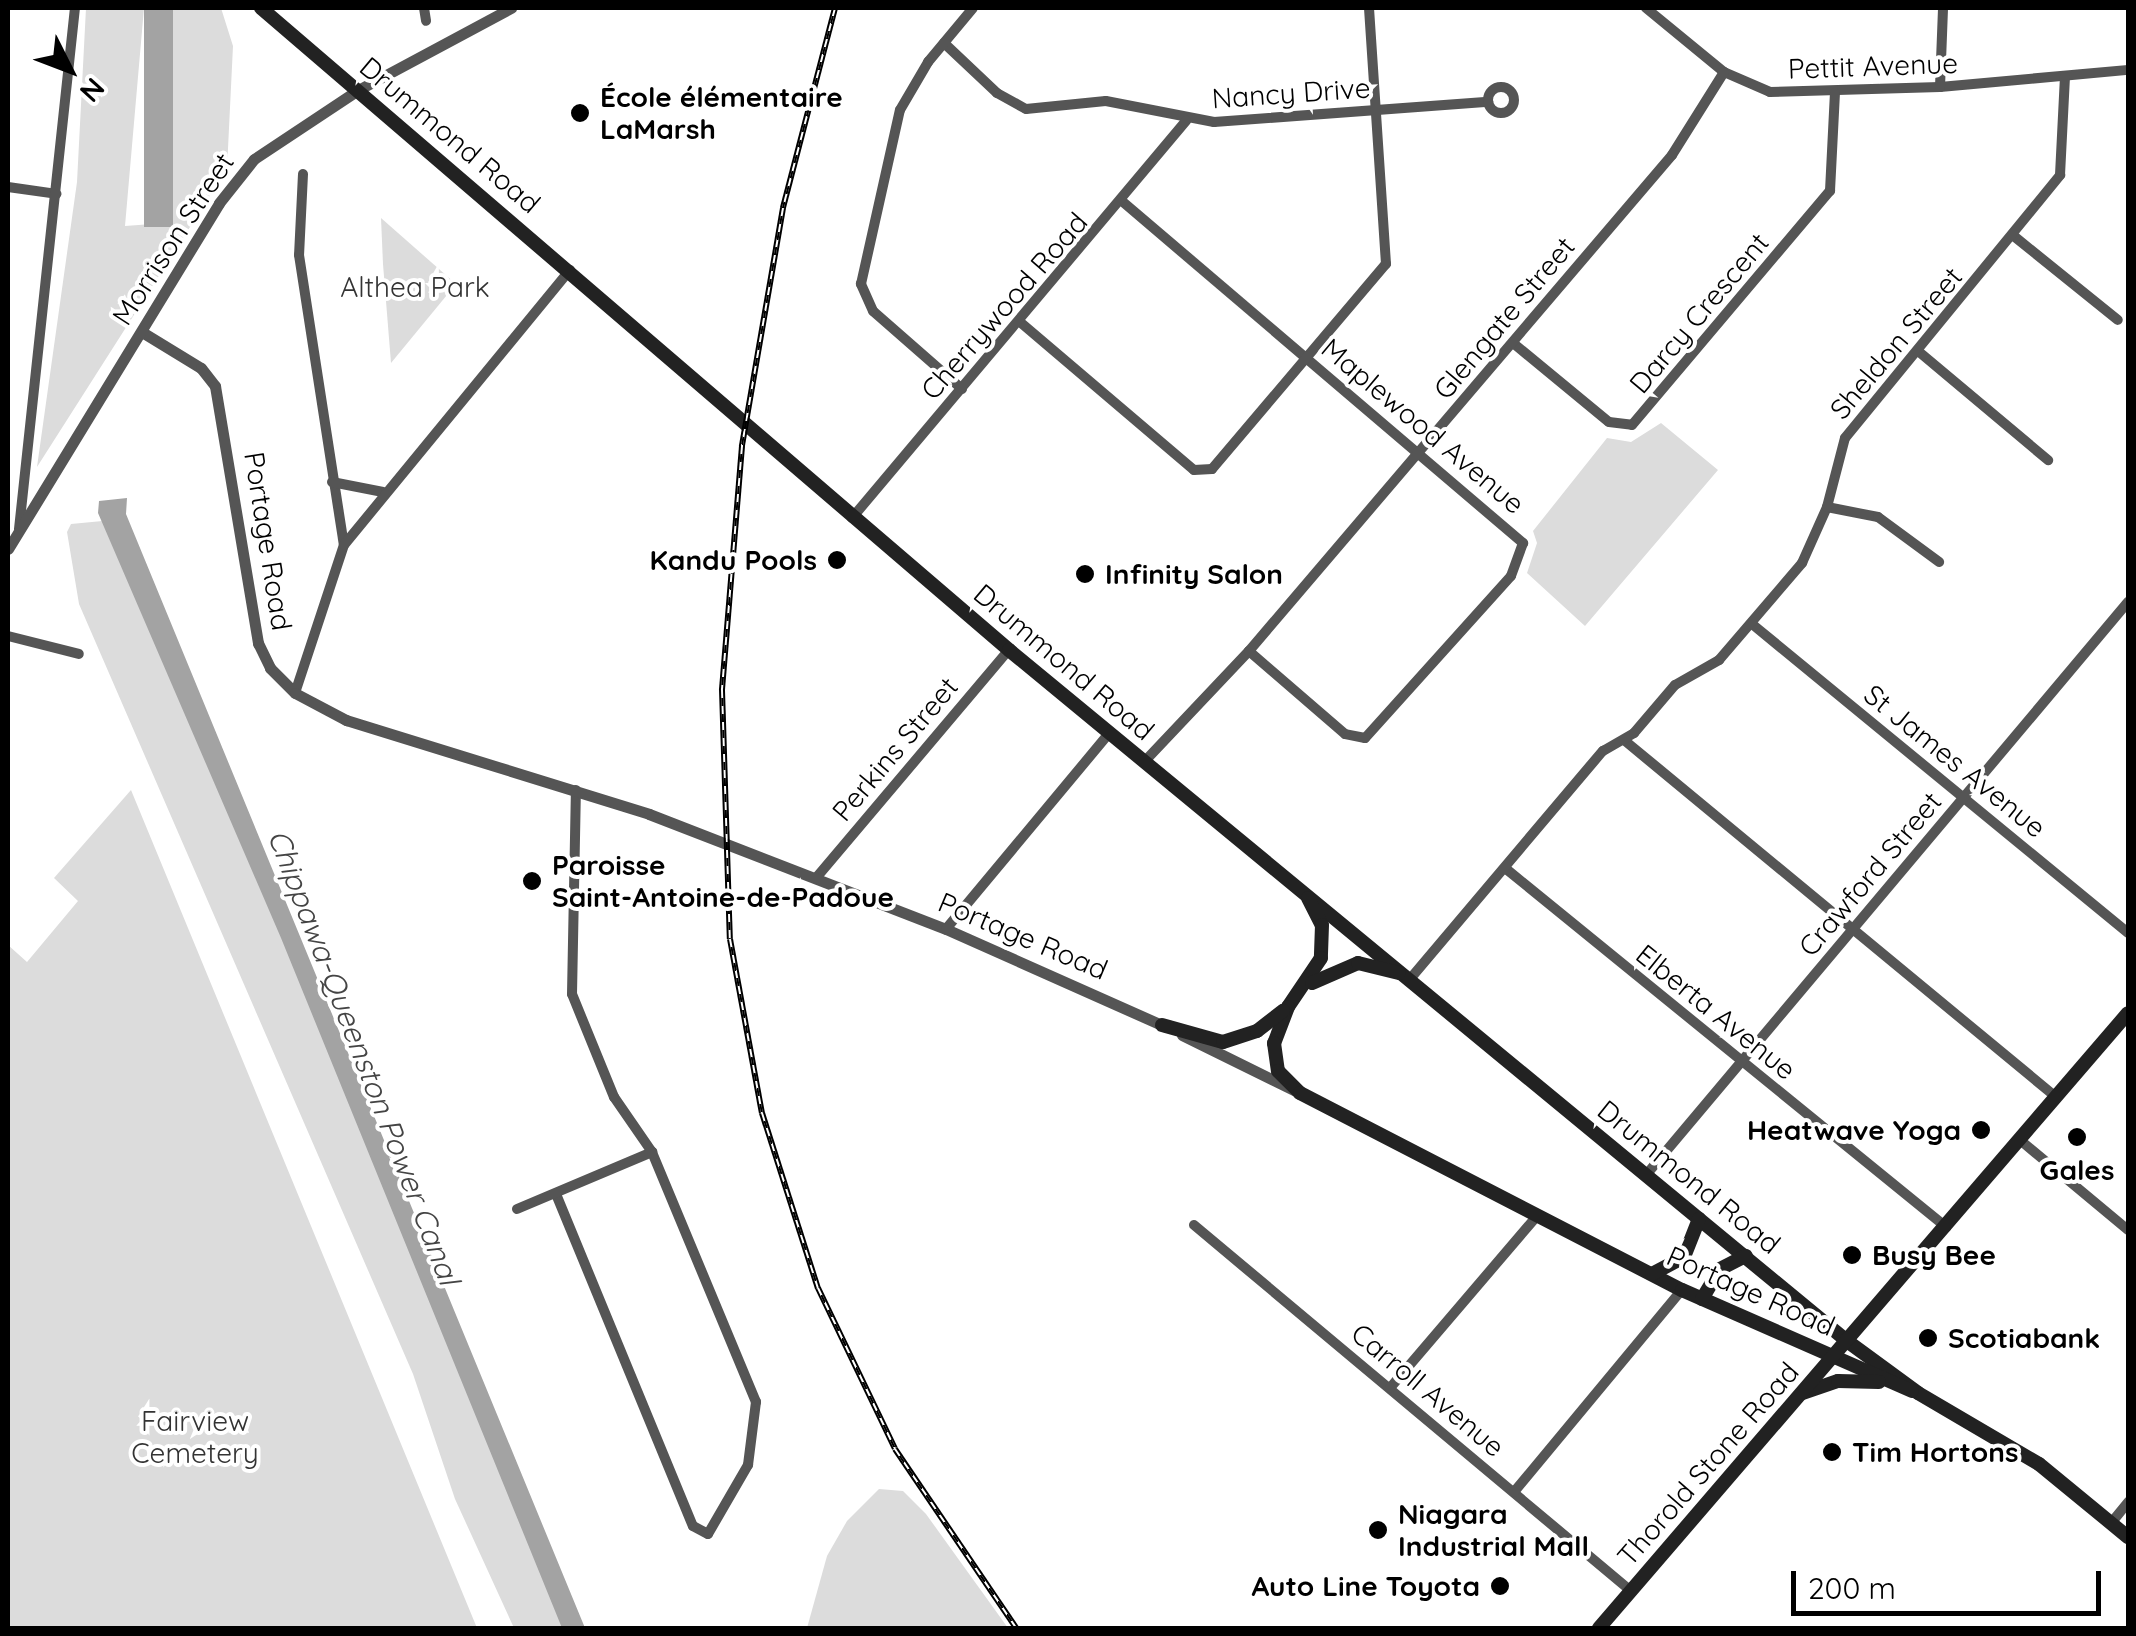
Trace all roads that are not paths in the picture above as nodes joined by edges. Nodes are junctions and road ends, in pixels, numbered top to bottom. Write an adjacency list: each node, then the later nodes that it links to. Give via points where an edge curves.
1 (75, 8): 22 (street)
2 (261, 8): 15 (main road, Drummond Road)
3 (424, 8): 9 (street)
4 (511, 8): 15 (street, Morrison Street)
5 (973, 8): 10 (street)
6 (1369, 8): 18 (street)
7 (1646, 8): 12 (street, Pettit Avenue)
8 (1943, 8): 14 (street)
9 (426, 20)
10 (944, 43): 19 (street, Nancy Drive, via 997,93 1026,109 1106,101); 32 (street, via 900,110 861,284 873,311)
11 (2128, 70): 13 (street, Pettit Avenue)
12 (1724, 72): 16 (street, Pettit Avenue, via 1770,92); 29 (street, Glengate Street, via 1672,156)
13 (2064, 76): 14 (street, Pettit Avenue); 24 (street, Sheldon Street, via 2060,175)
14 (1940, 87): 16 (street, Pettit Avenue)
15 (358, 90): 25 (main road, Drummond Road); 28 (street, Morrison Street, via 254,159 219,203)
16 (1835, 93): 29 (street, Darcy Crescent, via 1830,191 1632,425 1609,422)
17 (1488, 102): 18 (street, Nancy Drive)
18 (1377, 110): 19 (street, Nancy Drive); 31 (street, via 1386,264)
19 (1186, 121): 23 (street, Cherrywood Road)
20 (303, 174): 35 (street, via 299,255)
21 (8, 187): 22 (street)
22 (57, 194): 39 (street)
23 (1123, 202): 27 (street, Cherrywood Road); 31 (street, Maplewood Avenue)
24 (2015, 237): 26 (street); 30 (street, Sheldon Street)
25 (570, 270): 36 (street); 38 (main road, Drummond Road)
26 (2118, 320)
27 (1020, 322): 31 (street, via 1201,472 1212,469); 32 (street, Cherrywood Road)
28 (142, 332): 39 (street, Morrison Street); 49 (street, Portage Road, via 201,368 215,386 258,643 270,668)
29 (1513, 343): 33 (street, Glengate Street)
30 (1918, 351): 34 (street); 37 (street, Sheldon Street, via 1844,438)
31 (1309, 359): 33 (street, Maplewood Avenue)
32 (962, 389): 38 (street, Cherrywood Road)
33 (1418, 452): 47 (street, Glengate Street); 47 (street, Maplewood Avenue, via 1523,543 1510,576 1485,606 1365,738 1345,734)
34 (2048, 460)
35 (332, 482): 36 (street); 40 (street)
36 (382, 492): 40 (street)
37 (1827, 507): 42 (street, via 1878,517); 44 (street, Sheldon Street, via 1812,548)
38 (852, 518): 46 (main road, Drummond Road)
39 (18, 536): 41 (street, Morrison Street)
40 (344, 546): 49 (street)
41 (8, 549)
42 (1939, 562)
43 (2128, 602): 54 (street, Crawford Street)
44 (1752, 624): 51 (street, Sheldon Street, via 1719,660 1675,685); 54 (street, St James Avenue)
45 (8, 636): 48 (street)
46 (1008, 650): 50 (main road, Drummond Road); 56 (street, Perkins Street)
47 (1248, 650): 52 (street, Glengate Street)
48 (80, 654)
49 (295, 693): 53 (street, Portage Road, via 346,720)
50 (1110, 732): 52 (main road, Drummond Road); 59 (street)
51 (1624, 740): 55 (street, Sheldon Street, via 1603,751); 58 (street)
52 (1144, 761): 57 (main road, Drummond Road)
53 (576, 790): 56 (street, Portage Road); 70 (street, via 572,994 608,1084)
54 (1964, 798): 58 (street, Crawford Street); 60 (street, St James Avenue)
55 (1506, 868): 61 (street, Sheldon Street); 66 (street, Elberta Avenue)
56 (816, 878): 59 (street, Portage Road)
57 (1302, 890): 61 (main road, Drummond Road); 62 (main road, via 1324,940)
58 (1853, 928): 66 (street, Crawford Street); 68 (street)
59 (946, 930): 65 (street, Portage Road)
60 (2128, 933)
61 (1410, 979): 62 (main road, via 1358,963); 71 (main road, Drummond Road)
62 (1307, 986): 63 (main road)
63 (1288, 1007): 65 (main road, via 1257,1030 1222,1042); 67 (main road, via 1275,1058 1278,1071)
64 (2128, 1013): 68 (main road, Thorold Stone Road)
65 (1162, 1025): 67 (street, Portage Road)
66 (1741, 1062): 71 (street, Crawford Street); 77 (street, Elberta Avenue)
67 (1300, 1093): 74 (main road, Portage Road)
68 (2056, 1097): 69 (main road, Thorold Stone Road)
69 (2020, 1140): 77 (main road, Thorold Stone Road); 78 (street)
70 (652, 1152): 72 (street); 72 (street, via 756,1402 748,1465 708,1534 694,1526)
71 (1646, 1175): 75 (main road, Drummond Road)
72 (556, 1194): 73 (street)
73 (516, 1209)
74 (1535, 1218): 80 (main road, Portage Road); 86 (street)
75 (1700, 1219): 79 (main road, Drummond Road); 80 (main road, via 1684,1257)
76 (1194, 1225): 86 (street, Carroll Avenue)
77 (1946, 1227): 83 (main road, Thorold Stone Road)
78 (2128, 1230)
79 (1746, 1256): 82 (main road, via 1720,1269); 83 (main road, Drummond Road)
80 (1651, 1274): 81 (main road, Portage Road)
81 (1682, 1290): 82 (main road, Portage Road); 89 (street)
82 (1702, 1299): 84 (main road, Portage Road)
83 (1847, 1340): 84 (main road, Thorold Stone Road); 87 (main road, Portage Road)
84 (1835, 1355): 85 (main road, Portage Road); 88 (main road, Thorold Stone Road)
85 (1882, 1382): 87 (main road, Portage Road); 88 (main road, via 1838,1381)
86 (1390, 1388): 89 (street, Carroll Avenue)
87 (1918, 1393): 91 (main road, Portage Road, via 2039,1464)
88 (1802, 1394): 93 (main road, Thorold Stone Road)
89 (1514, 1492): 93 (street, Carroll Avenue)
90 (2128, 1502): 91 (street)
91 (2112, 1522): 92 (main road, Portage Road)
92 (2128, 1537)
93 (1631, 1591): 94 (main road, Thorold Stone Road)
94 (1599, 1628)

